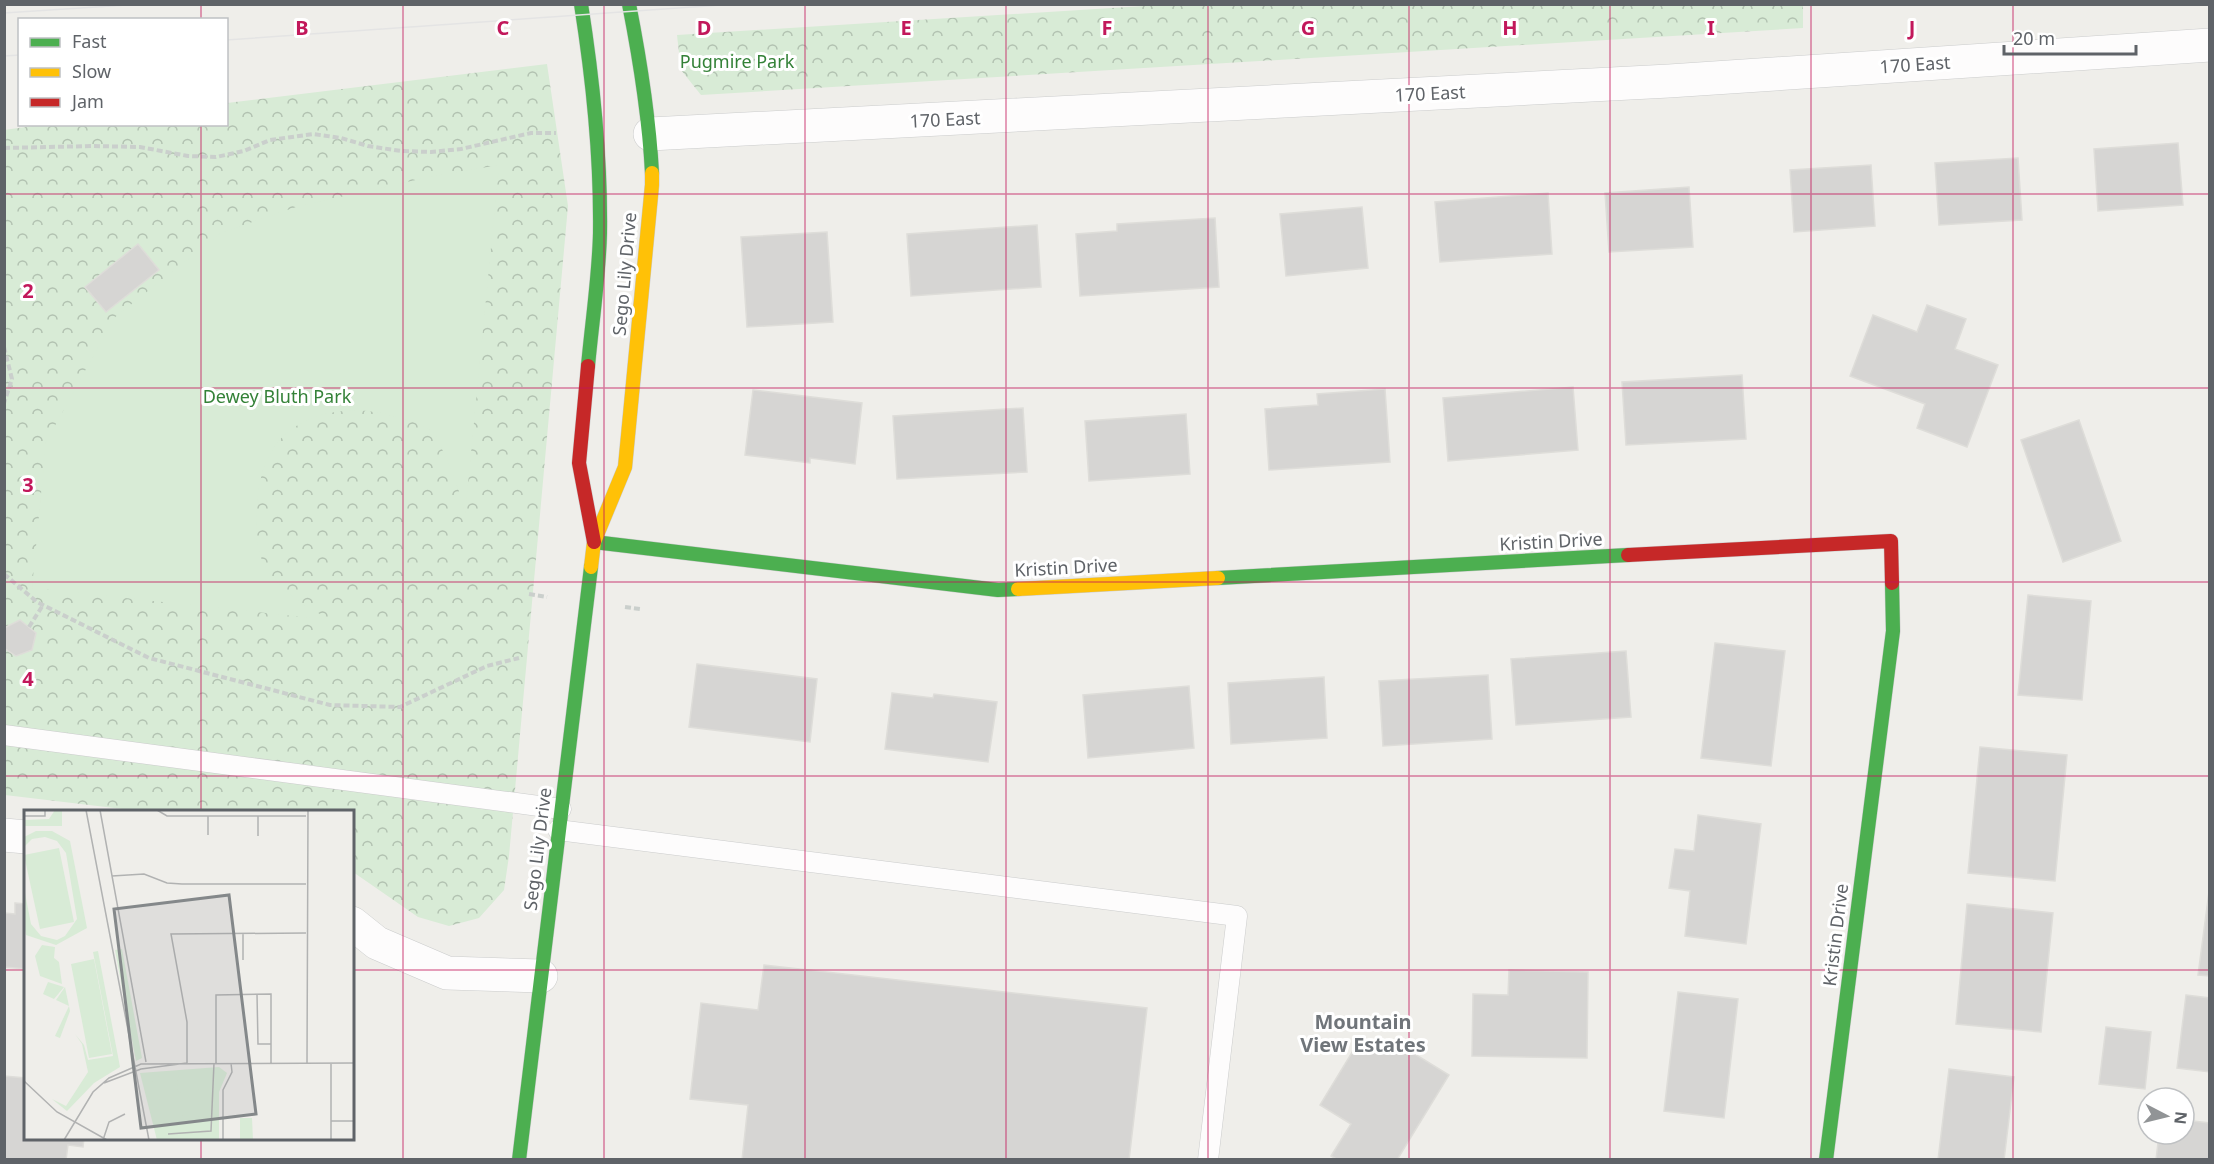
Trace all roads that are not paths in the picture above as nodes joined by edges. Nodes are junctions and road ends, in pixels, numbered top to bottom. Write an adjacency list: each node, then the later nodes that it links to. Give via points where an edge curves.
1 (581, 4): 5 (street, Sego Lily Drive, via 593,80 599,182 600,236 579,463)
2 (629, 4): 4 (street, Sego Lily Drive)
3 (2210, 45): 4 (street, 170 East, via 1669,81)
4 (650, 134): 5 (street, Sego Lily Drive, via 651,197 625,467)
5 (594, 542): 7 (street, Sego Lily Drive); 15 (street, Kristin Drive, via 999,590 1891,541 1893,631)
6 (4, 735): 7 (lane)
7 (561, 809): 8 (street, Sego Lily Drive)
8 (558, 830): 12 (street, Sego Lily Drive); 14 (lane, via 1237,916)
9 (4, 835): 10 (street)
10 (24, 837)
11 (354, 925): 12 (street, via 377,943 447,973)
12 (541, 976): 13 (street, Sego Lily Drive)
13 (519, 1160)
14 (1208, 1160)
15 (1826, 1160)

